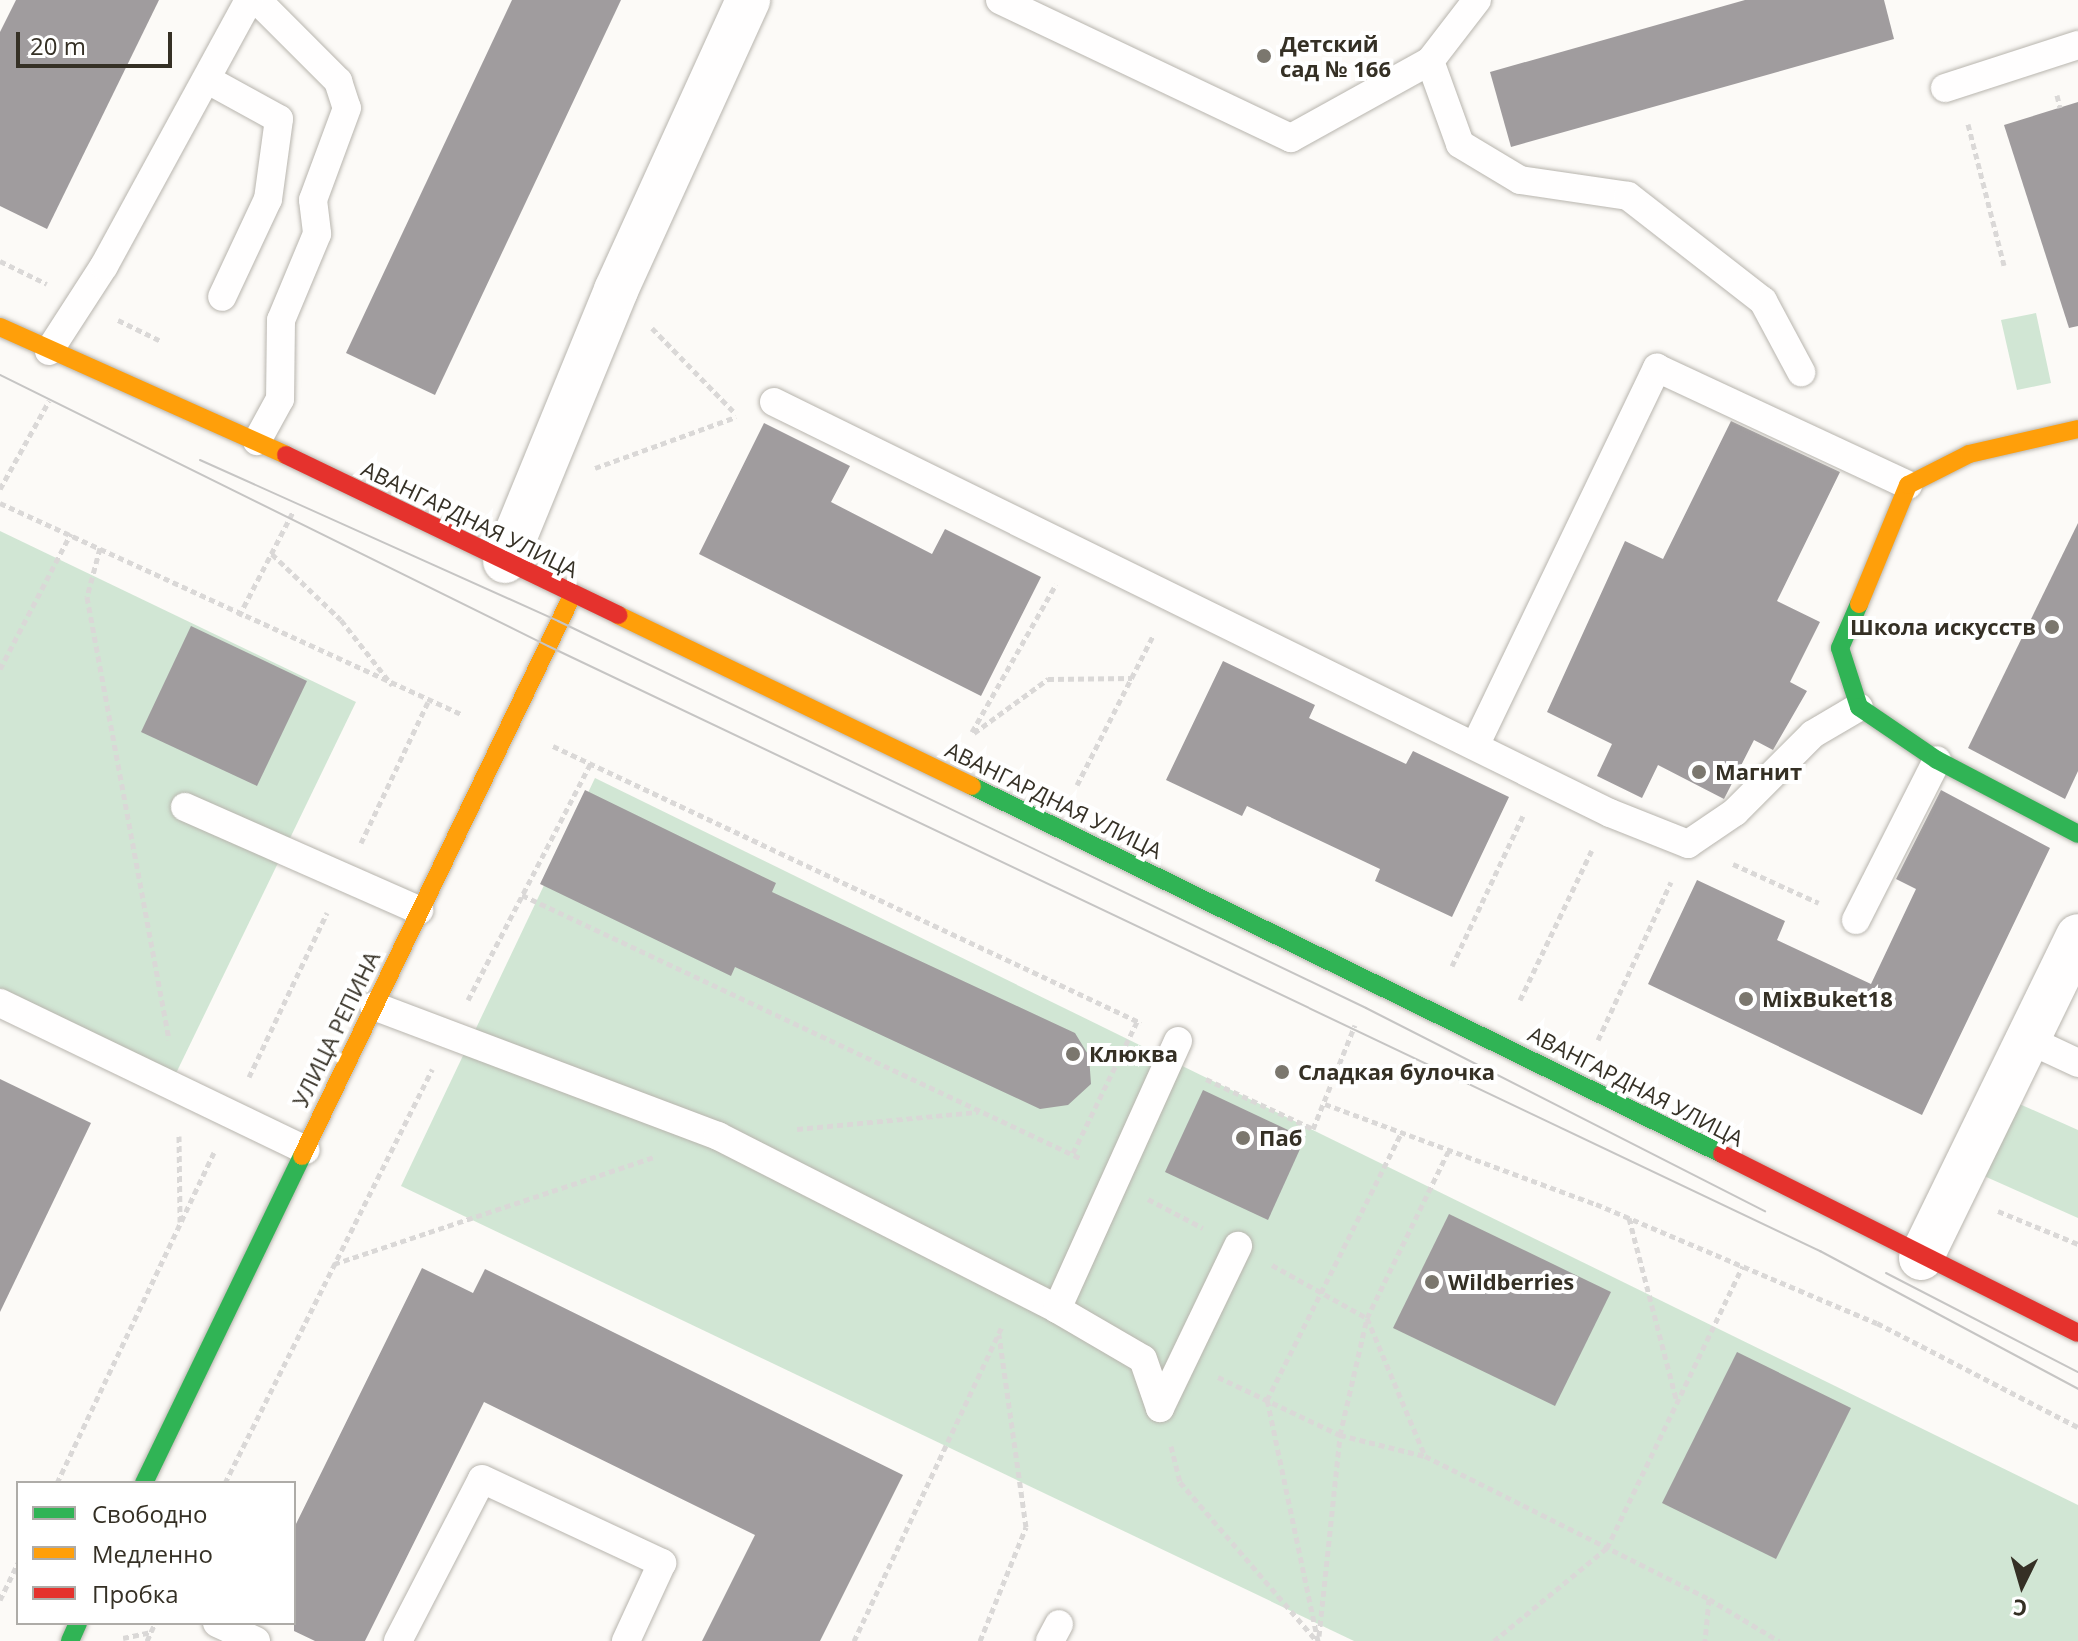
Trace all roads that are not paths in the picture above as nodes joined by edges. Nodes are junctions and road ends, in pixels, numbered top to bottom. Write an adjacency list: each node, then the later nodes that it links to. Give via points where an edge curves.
1 (249, 0): 8 (lane)
2 (257, 0): 16 (lane, via 338,81 347,108 313,200 317,234 281,320 280,399)
3 (748, 0): 18 (street, via 616,290)
4 (1000, 0): 7 (lane, via 1291,138)
5 (1477, 0): 7 (lane)
6 (2078, 45): 9 (lane)
7 (1430, 61): 13 (lane, via 1460,144 1520,180 1628,196 1763,301)
8 (208, 80): 10 (lane, via 279,119 268,199); 12 (lane)
9 (1952, 86)
10 (222, 297)
11 (0, 327): 12 (street, АВАНГАРДНАЯ УЛИЦА)
12 (60, 356): 16 (street, АВАНГАРДНАЯ УЛИЦА)
13 (1801, 372)
14 (774, 402): 21 (lane)
15 (2078, 429): 17 (street, via 1969,454)
16 (257, 441): 18 (street, АВАНГАРДНАЯ УЛИЦА)
17 (1908, 485): 20 (street, via 1840,648); 21 (lane, via 1657,368)
18 (505, 561): 19 (street, АВАНГАРДНАЯ УЛИЦА)
19 (572, 596): 25 (street, УЛИЦА РЕПИНА); 35 (street, АВАНГАРДНАЯ УЛИЦА, via 1380,983)
20 (1859, 707): 21 (lane, via 1813,734 1735,812 1688,844 1610,813); 22 (street)
21 (1475, 746)
22 (1937, 760): 24 (street); 26 (lane)
23 (185, 807): 25 (lane)
24 (2078, 834)
25 (419, 910): 29 (street, УЛИЦА РЕПИНА)
26 (1856, 920)
27 (2078, 936): 30 (street)
28 (0, 1003): 33 (lane)
29 (374, 1006): 33 (street, УЛИЦА РЕПИНА); 36 (lane, via 452,1030 718,1136)
30 (2029, 1040): 32 (lane); 35 (street)
31 (1178, 1041): 36 (lane)
32 (2078, 1063)
33 (305, 1150): 38 (street, УЛИЦА РЕПИНА)
34 (1238, 1246): 36 (lane, via 1160,1408 1143,1359)
35 (1921, 1258): 37 (street, АВАНГАРДНАЯ УЛИЦА)
36 (1057, 1309)
37 (2078, 1333)
38 (145, 1481)
39 (221, 1625): 40 (lane)
40 (256, 1641)
41 (398, 1641): 42 (lane, via 482,1479 662,1563)
42 (626, 1641)

